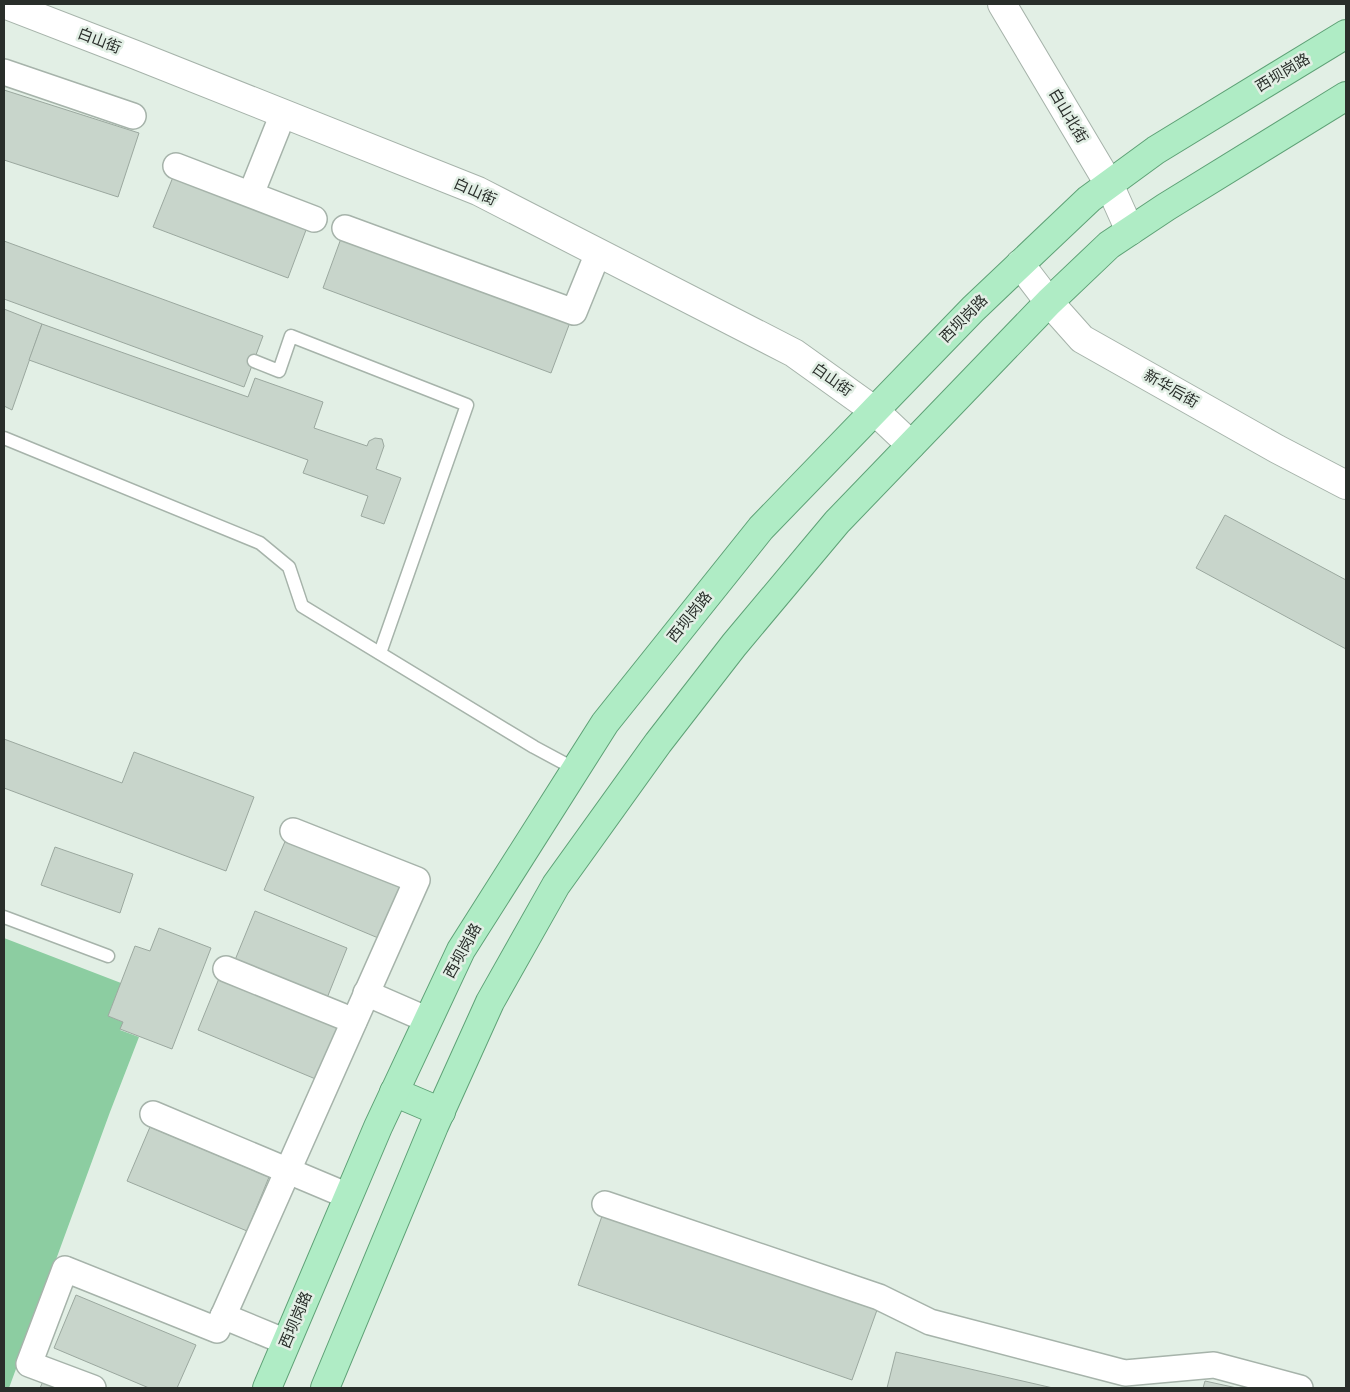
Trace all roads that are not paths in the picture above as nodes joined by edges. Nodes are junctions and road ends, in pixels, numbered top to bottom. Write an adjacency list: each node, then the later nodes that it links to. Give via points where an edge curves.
1 (4, 4): 6 (main road, 白山街)
2 (1002, 4): 9 (main road, 白山北街)
3 (1346, 34): 9 (main road, 西坝岗路, via 1156,150)
4 (4, 72): 7 (street)
5 (1346, 96): 13 (main road)
6 (282, 114): 10 (street); 14 (main road, 白山街, via 478,191)
7 (133, 116)
8 (176, 166): 10 (street)
9 (1109, 184): 13 (main road, 白山北街); 15 (main road, 西坝岗路, via 1089,198)
10 (251, 194): 11 (street)
11 (314, 219)
12 (345, 228): 14 (street, via 574,312)
13 (1130, 231): 16 (main road, via 1109,245)
14 (598, 253): 18 (main road, 白山街, via 794,353)
15 (1020, 264): 16 (main road, 新华后街); 18 (main road, 西坝岗路)
16 (1049, 302): 20 (main road); 21 (main road, 新华后街, via 1082,338)
17 (254, 361): 22 (lane, via 279,371 291,336 467,405)
18 (875, 411): 20 (main road, 白山街); 23 (main road, 西坝岗路, via 762,528 605,723)
19 (4, 438): 22 (lane, via 260,543 290,567 302,606)
20 (911, 445): 32 (main road, via 837,522 734,646 658,743 556,885 490,1002)
21 (1346, 485)
22 (380, 653): 23 (lane)
23 (575, 769): 29 (main road, 西坝岗路, via 460,950)
24 (293, 831): 28 (street, via 417,880)
25 (4, 917): 26 (lane)
26 (108, 956)
27 (226, 969): 30 (street)
28 (366, 994): 29 (street); 30 (street)
29 (428, 1020): 31 (main road, 西坝岗路)
30 (354, 1021): 34 (street)
31 (394, 1092): 32 (main road); 35 (main road, 西坝岗路)
32 (441, 1112): 41 (main road)
33 (153, 1114): 34 (street)
34 (286, 1171): 35 (street); 37 (street)
35 (348, 1196): 38 (main road, 西坝岗路)
36 (605, 1204): 42 (street, via 879,1297 930,1322 1125,1373 1214,1365)
37 (223, 1316): 38 (street); 39 (street, via 217,1330 65,1269 29,1364)
38 (286, 1342): 40 (main road, 西坝岗路)
39 (93, 1388)
40 (267, 1388)
41 (325, 1388)
42 (1300, 1388)

